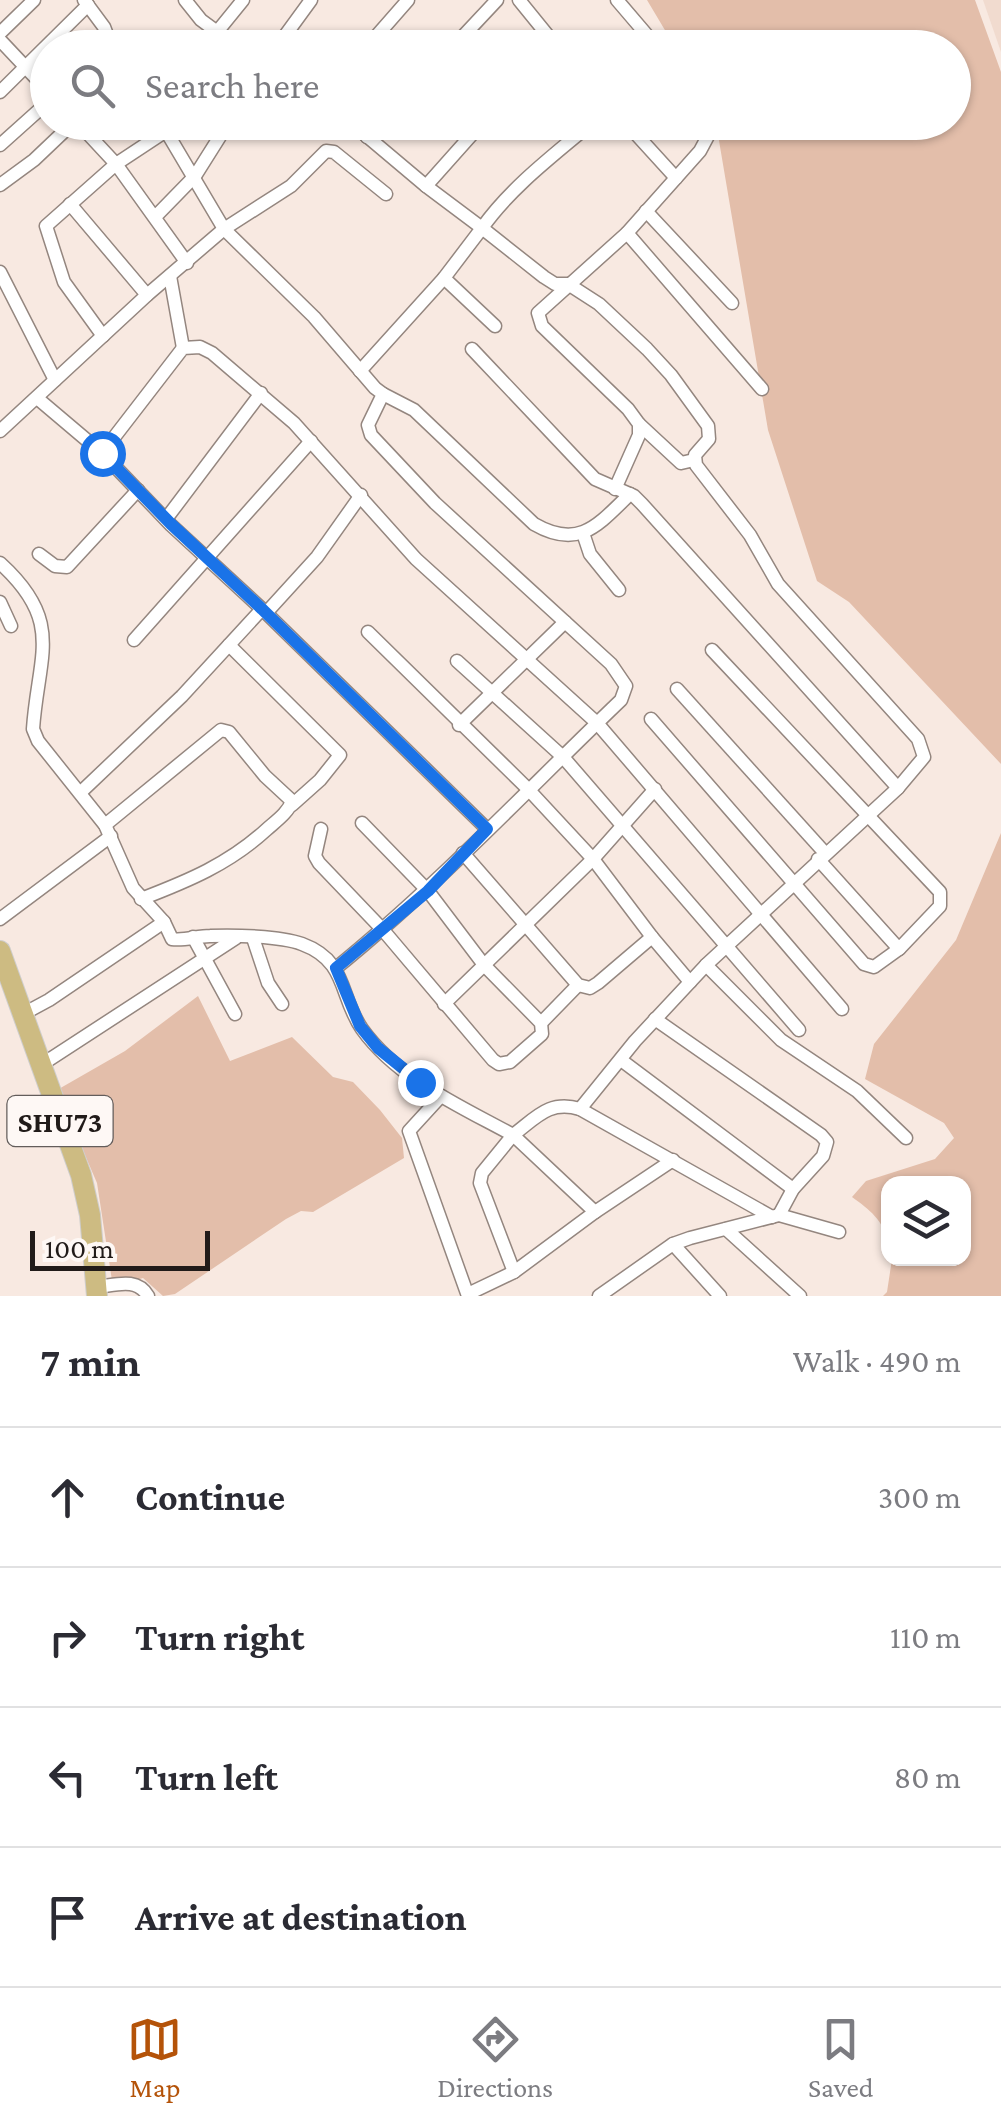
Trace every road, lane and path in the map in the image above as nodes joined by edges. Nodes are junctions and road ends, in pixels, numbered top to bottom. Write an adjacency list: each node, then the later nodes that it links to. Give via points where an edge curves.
1 (34, 0): 19 (street)
2 (185, 0): 12 (street)
3 (243, 0): 13 (street)
4 (311, 0): 14 (street)
5 (408, 0): 15 (street)
6 (497, 0): 16 (street)
7 (518, 0): 17 (street)
8 (617, 0): 18 (street)
9 (86, 3): 10 (street); 11 (street)
10 (61, 30)
11 (105, 30)
12 (214, 30)
13 (218, 30)
14 (289, 30)
15 (382, 30)
16 (469, 30)
17 (543, 30)
18 (643, 30)
19 (0, 36): 21 (street)
20 (30, 64): 21 (street)
21 (26, 68): 22 (street); 23 (street)
22 (30, 72)
23 (0, 92)
24 (30, 118): 35 (street)
25 (56, 140): 39 (street)
26 (93, 140): 36 (street)
27 (146, 140): 36 (street)
28 (174, 140): 37 (street)
29 (217, 140): 37 (street)
30 (369, 140): 40 (street)
31 (467, 140): 40 (street)
32 (573, 140): 45 (street)
33 (641, 140): 38 (street)
34 (706, 140): 38 (street)
35 (0, 145)
36 (116, 164): 42 (street); 44 (street)
37 (195, 176): 44 (street); 46 (street)
38 (676, 178): 43 (street)
39 (0, 185)
40 (426, 186): 45 (street)
41 (386, 194): 46 (street, via 326,151 282,193)
42 (70, 204): 53 (street); 56 (street, via 46,226 64,282)
43 (646, 211): 47 (street); 54 (street)
44 (155, 217): 48 (street)
45 (482, 228): 51 (street); 52 (street, via 544,277)
46 (224, 229): 48 (street); 59 (street)
47 (626, 233): 52 (street); 61 (street)
48 (186, 263): 50 (street)
49 (0, 272): 60 (street)
50 (170, 276): 53 (street); 57 (street)
51 (444, 278): 55 (street); 59 (street)
52 (568, 284): 65 (street, via 538,313 542,326); 69 (street, via 647,349 708,426)
53 (147, 295): 56 (street)
54 (732, 303)
55 (495, 326)
56 (103, 336): 60 (street)
57 (183, 348): 62 (street, via 200,346); 68 (street)
58 (472, 350): 70 (street, via 595,479)
59 (360, 371): 63 (street)
60 (54, 380): 64 (street)
61 (762, 389)
62 (261, 393): 67 (street); 74 (street)
63 (383, 394): 75 (street, via 414,410 534,524 560,536); 82 (street, via 370,435)
64 (36, 398): 66 (street); 68 (street)
65 (639, 424): 69 (street, via 681,463); 70 (street)
66 (0, 432)
67 (312, 442): 73 (street); 77 (street)
68 (102, 453): 71 (street)
69 (694, 460): 96 (street, via 778,584 918,739 924,757)
70 (615, 489): 72 (street)
71 (138, 490): 74 (street); 76 (street, via 67,566)
72 (630, 494): 75 (street); 96 (street)
73 (360, 495): 81 (street, via 317,557); 88 (street, via 416,558)
74 (166, 520): 77 (street)
75 (583, 534): 79 (street, via 590,554)
76 (39, 554)
77 (206, 557): 81 (street); 85 (street)
78 (0, 564): 99 (street, via 23,585 42,624 45,650 33,729)
79 (620, 590)
80 (0, 602): 83 (street)
81 (264, 611): 86 (street); 105 (street)
82 (565, 622): 88 (street); 93 (street, via 626,686)
83 (11, 626)
84 (368, 632): 94 (street)
85 (134, 640)
86 (229, 645): 99 (street); 100 (street, via 340,755)
87 (712, 650): 101 (street)
88 (526, 660): 91 (street); 93 (street)
89 (457, 661): 91 (street)
90 (677, 690): 108 (street)
91 (492, 693): 94 (street); 95 (street)
92 (651, 719): 110 (street)
93 (597, 724): 95 (street); 98 (street)
94 (459, 725): 97 (street)
95 (563, 757): 97 (street); 103 (street)
96 (898, 788): 101 (street)
97 (528, 789): 105 (street); 109 (street)
98 (655, 790): 103 (street); 113 (street)
99 (82, 792): 106 (street)
100 (292, 805): 106 (street, via 221,730); 112 (street, via 220,866)
101 (867, 816): 108 (street); 123 (street, via 942,896)
102 (362, 824): 111 (street)
103 (623, 827): 109 (street); 122 (street)
104 (320, 829): 117 (street, via 319,863)
105 (487, 829): 107 (street)
106 (108, 830): 112 (street); 114 (street)
107 (463, 853): 111 (street); 116 (street)
108 (821, 856): 110 (street); 123 (street)
109 (593, 860): 116 (street); 119 (street)
110 (793, 882): 113 (street); 123 (street, via 870,968)
111 (428, 891): 117 (street); 126 (street)
112 (141, 899): 115 (street)
113 (759, 913): 122 (street); 133 (street)
114 (0, 919)
115 (164, 922): 118 (street, via 175,942); 134 (street)
116 (525, 924): 126 (street); 130 (street)
117 (383, 930): 128 (street); 132 (street)
118 (193, 937): 120 (street); 125 (street)
119 (652, 937): 129 (street); 130 (street, via 590,988)
120 (236, 938): 121 (street); 125 (street)
121 (254, 938): 128 (street, via 300,943); 131 (street)
122 (726, 946): 127 (street); 138 (street)
123 (899, 949)
124 (0, 950): 134 (main road, SHU73)
125 (204, 959): 135 (street); 140 (street)
126 (484, 965): 132 (street); 137 (street)
127 (706, 965): 129 (street); 144 (street, via 780,1040 857,1091)
128 (336, 968): 141 (street, via 353,1013 378,1048)
129 (690, 982): 136 (street)
130 (578, 985): 137 (street)
131 (282, 1004)
132 (444, 1004): 137 (street, via 499,1064 538,1040)
133 (842, 1009)
134 (23, 1014): 140 (main road, SHU73)
135 (235, 1014)
136 (655, 1020): 139 (street); 146 (street, via 821,1135 827,1148)
137 (541, 1023)
138 (799, 1030)
139 (621, 1060): 142 (street); 146 (street)
140 (41, 1065): 153 (main road, SHU73, via 81,1175)
141 (441, 1096): 143 (street); 155 (street, via 410,1132)
142 (580, 1110): 143 (street, via 554,1106); 145 (street)
143 (513, 1134): 147 (street); 152 (street, via 480,1183)
144 (906, 1138)
145 (674, 1160): 147 (street); 148 (street)
146 (793, 1189): 148 (street)
147 (595, 1212): 152 (street)
148 (776, 1216): 149 (street); 150 (street)
149 (726, 1229): 151 (street); 158 (street)
150 (838, 1232)
151 (673, 1244): 154 (street); 157 (street)
152 (514, 1272): 155 (street)
153 (97, 1292): 156 (street, via 134,1283)
154 (606, 1294)
155 (468, 1295)
156 (148, 1296)
157 (720, 1296)
158 (800, 1296)

